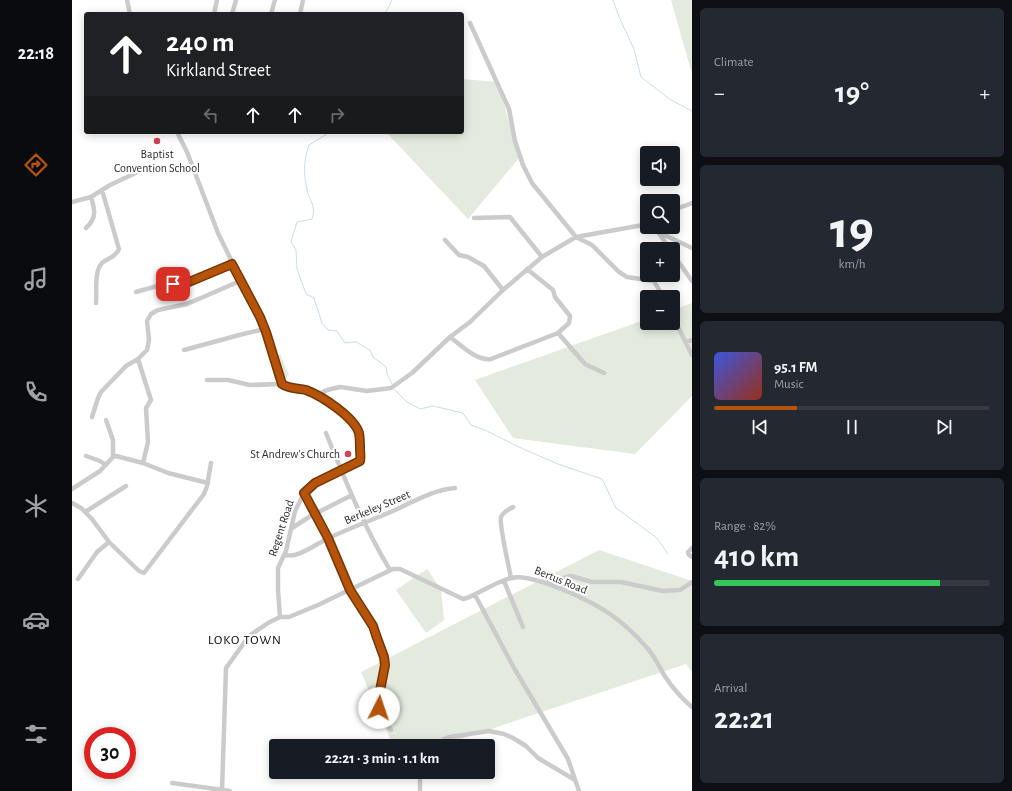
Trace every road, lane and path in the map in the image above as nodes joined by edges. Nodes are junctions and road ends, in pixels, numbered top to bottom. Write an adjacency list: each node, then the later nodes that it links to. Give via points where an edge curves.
1 (127, 0): 6 (street)
2 (217, 0): 7 (street)
3 (236, 0): 8 (street)
4 (275, 0): 9 (street)
5 (303, 0): 10 (street)
6 (130, 12)
7 (214, 12)
8 (233, 12)
9 (272, 12)
10 (300, 12)
11 (470, 23): 23 (street, via 509,109 523,165 532,183)
12 (178, 134): 13 (street)
13 (193, 170): 14 (street, via 142,170); 27 (street)
14 (102, 190): 15 (street); 35 (street, via 119,249 99,267)
15 (91, 197): 16 (street); 21 (street, via 94,216 92,223)
16 (72, 202)
17 (692, 203): 18 (street)
18 (680, 207)
19 (474, 218): 26 (street, via 510,217)
20 (640, 226): 23 (street)
21 (86, 228)
22 (662, 234): 25 (street)
23 (576, 237): 26 (street); 33 (street, via 592,245 628,278 654,281)
24 (445, 240): 32 (street, via 459,255 484,266)
25 (692, 248)
26 (542, 257): 29 (street)
27 (232, 264): 30 (street); 34 (street, via 189,282 161,285)
28 (680, 264): 31 (street)
29 (527, 269): 32 (street); 38 (street, via 553,290 570,316 569,323)
30 (240, 281): 36 (street); 44 (street, via 187,304 154,312 147,321 147,350)
31 (692, 281)
32 (503, 290): 39 (street, via 470,322)
33 (659, 290)
34 (136, 292)
35 (96, 303)
36 (265, 329): 42 (street); 47 (street)
37 (680, 330): 41 (street)
38 (558, 333): 39 (street, via 486,360); 45 (street, via 585,364)
39 (450, 337): 48 (street, via 394,386 366,391 340,387)
40 (692, 340): 41 (street)
41 (686, 342): 43 (street)
42 (184, 350)
43 (692, 356)
44 (138, 359): 49 (street, via 126,366 101,392); 55 (street, via 151,400 146,408 148,442)
45 (604, 374)
46 (208, 380): 47 (street, via 228,380 250,385)
47 (282, 384): 48 (street)
48 (317, 395): 57 (street, Regent Road, via 351,420 359,433 361,459)
49 (92, 417)
50 (106, 420): 53 (street, via 113,440)
51 (326, 433): 57 (street)
52 (86, 456): 56 (street)
53 (113, 457): 55 (street, via 119,456); 56 (street)
54 (211, 462): 58 (street)
55 (142, 463): 58 (street, via 168,473)
56 (106, 465): 61 (street)
57 (341, 471): 62 (street, Regent Road, via 315,483); 63 (street)
58 (208, 483): 71 (street, via 204,494 144,573)
59 (126, 486): 66 (street)
60 (455, 488): 68 (street, Berkeley Street, via 435,491)
61 (72, 489)
62 (304, 493): 67 (street); 69 (street, Regent Road, via 295,511)
63 (352, 495): 67 (street); 68 (street)
64 (73, 505): 66 (street)
65 (513, 507): 76 (street, via 501,518)
66 (85, 512): 71 (street)
67 (316, 514): 69 (street); 70 (street)
68 (364, 523): 70 (street, Berkeley Street); 75 (street)
69 (292, 528): 73 (street, Regent Road)
70 (328, 538): 73 (street, Berkeley Street, via 295,555); 81 (street)
71 (109, 542): 77 (street, via 97,552)
72 (692, 548): 74 (street, via 688,552)
73 (285, 555): 83 (street, Regent Road, via 278,568)
74 (692, 558)
75 (390, 570): 81 (street); 82 (street, Bertus Road, via 400,569 460,598)
76 (511, 578): 78 (street, Bertus Road); 80 (street, Bertus Road, via 526,577)
77 (78, 579)
78 (504, 581): 82 (street, Bertus Road); 84 (street)
79 (692, 582): 80 (street, via 680,590 663,591 620,582 592,582 571,576)
80 (546, 583): 85 (street, Bertus Road, via 610,614 636,636 680,696)
81 (350, 590): 83 (street, via 293,616); 86 (street, via 373,626 384,657 385,665 378,701 381,715)
82 (475, 595): 89 (street, via 514,668 568,759)
83 (280, 617): 91 (street, via 249,636 226,668)
84 (523, 627)
85 (692, 707)
86 (391, 730)
87 (446, 739): 89 (street, via 496,731 513,738 538,758)
88 (420, 779): 93 (street)
89 (576, 780): 94 (street)
90 (172, 782): 91 (street)
91 (222, 790): 92 (street)
92 (230, 791)
93 (420, 791)
94 (579, 791)

